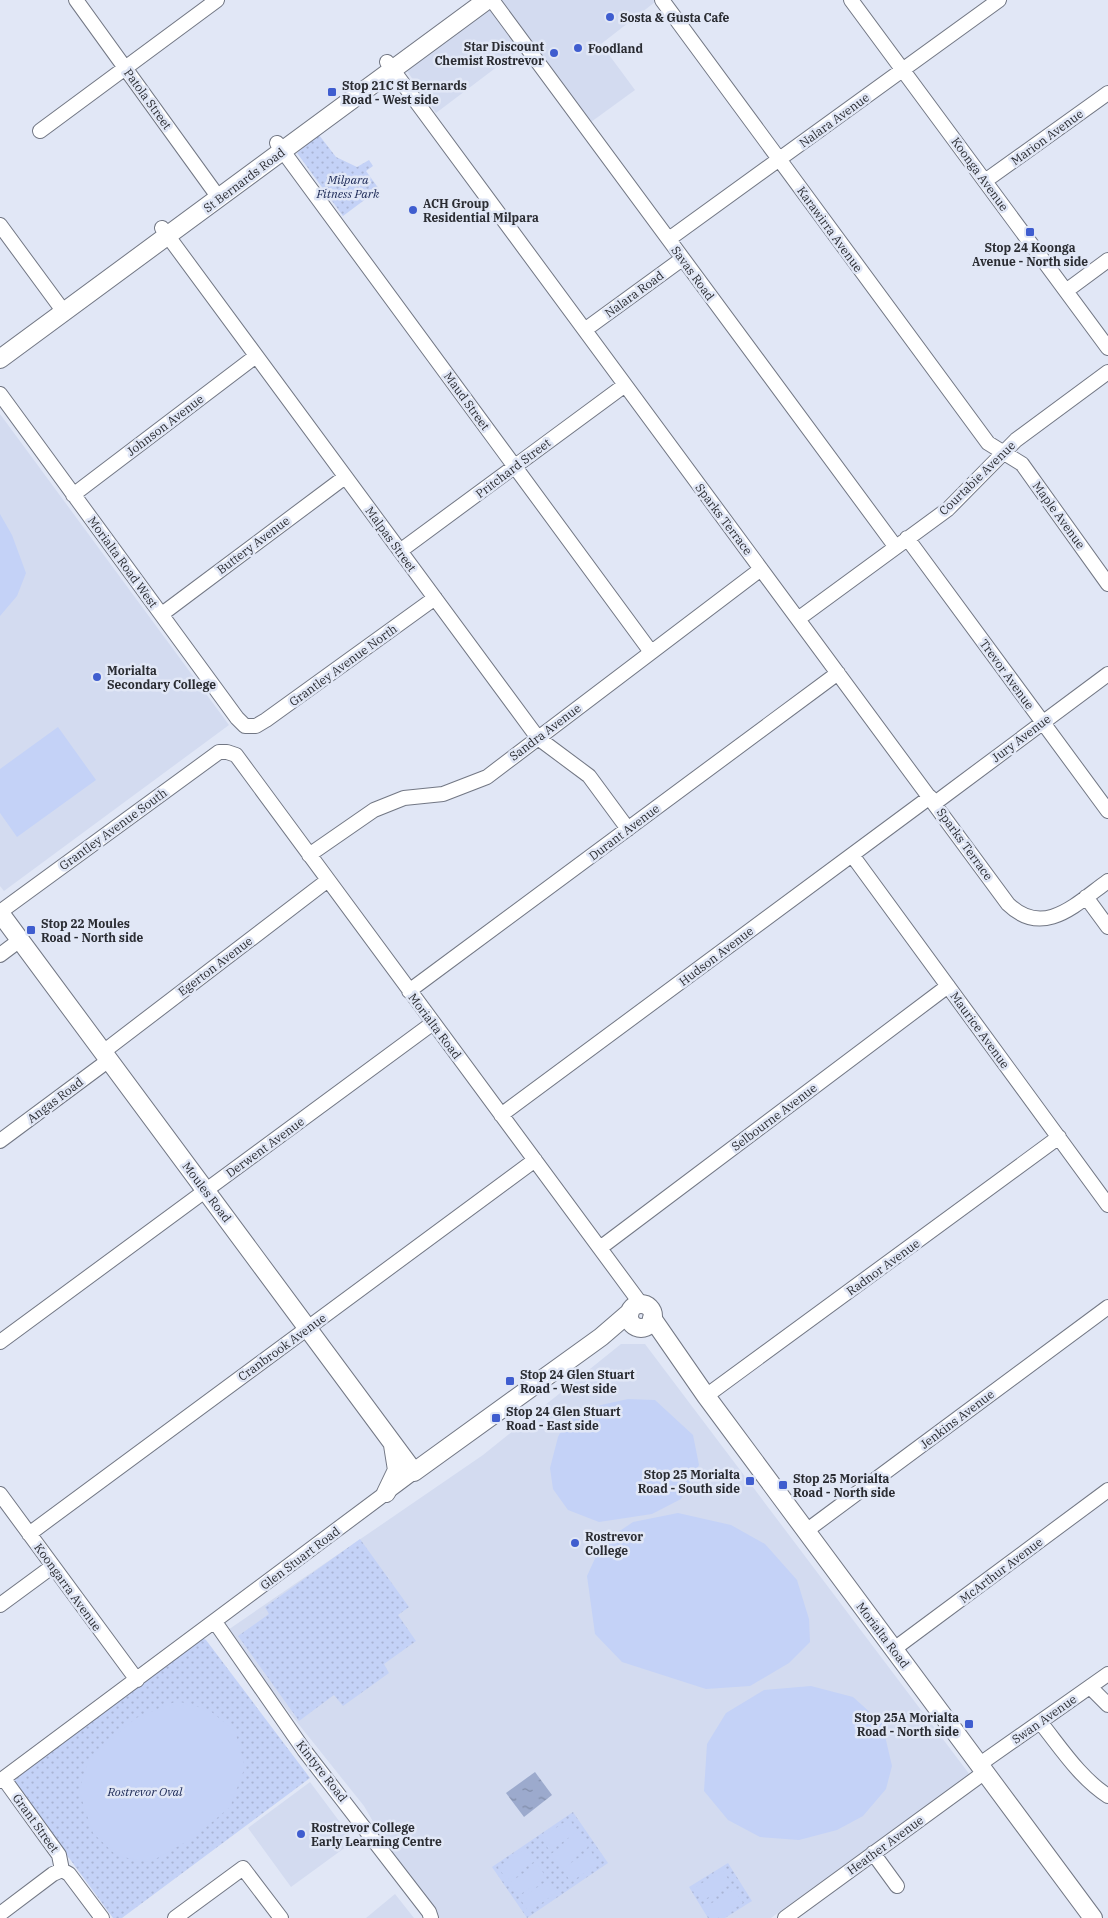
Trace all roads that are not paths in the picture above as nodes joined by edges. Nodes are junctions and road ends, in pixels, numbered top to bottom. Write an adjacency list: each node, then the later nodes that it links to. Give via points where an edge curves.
1 (76, 0): 9 (street, Patola Street)
2 (217, 0): 9 (street)
3 (470, 0): 10 (main road, St Bernards Road)
4 (487, 0): 10 (main road, St Bernards Road)
5 (492, 0): 20 (street, Savas Road)
6 (662, 0): 15 (street, Karawirra Avenue)
7 (851, 0): 11 (street, Koonga Avenue)
8 (998, 0): 11 (street, Nalara Avenue)
9 (124, 66): 13 (street); 17 (street, Patola Street)
10 (390, 66): 14 (main road, St Bernards Road); 25 (street, Sparks Terrace)
11 (903, 70): 15 (street, Nalara Avenue); 16 (street, Koonga Avenue)
12 (1108, 94): 16 (street, Marion Avenue)
13 (40, 131)
14 (280, 147): 17 (main road, St Bernards Road); 34 (street, Maud Street)
15 (779, 160): 20 (street, Nalara Avenue); 33 (street, Karawirra Avenue, via 988,443)
16 (985, 181): 23 (street, Koonga Avenue)
17 (216, 194): 19 (main road, St Bernards Road)
18 (0, 225): 24 (street)
19 (165, 232): 24 (main road, St Bernards Road); 28 (street, Malpas Street)
20 (668, 238): 21 (street, Savas Road)
21 (682, 259): 25 (street, Nalara Road); 37 (street, Savas Road)
22 (1108, 260): 23 (street)
23 (1066, 291): 27 (street, Koonga Avenue)
24 (62, 308): 26 (main road, St Bernards Road); 29 (main road, St Bernards Road)
25 (586, 329): 31 (street, Sparks Terrace)
26 (0, 347)
27 (1108, 348)
28 (256, 356): 35 (street, Malpas Street); 36 (street, Johnson Avenue)
29 (0, 359)
30 (1108, 372): 33 (street, Courtabie Avenue)
31 (625, 384): 34 (street, Pritchard Street); 39 (street, Sparks Terrace)
32 (0, 394): 36 (street, Morialta Road West)
33 (1003, 453): 37 (street, Courtabie Avenue, via 948,509); 40 (street, Maple Avenue, via 1022,464)
34 (515, 467): 38 (street, Pritchard Street); 44 (street, Maud Street)
35 (345, 477): 38 (street, Malpas Street); 42 (street, Buttery Avenue)
36 (73, 495): 42 (street, Morialta Road West)
37 (901, 542): 43 (street, Courtabie Avenue); 47 (street, Trevor Avenue)
38 (400, 551): 41 (street, Malpas Street)
39 (761, 569): 43 (street, Sparks Terrace); 44 (street, Sandra Avenue)
40 (1108, 584)
41 (435, 598): 48 (street, Grantley Avenue North, via 276,713 256,726); 49 (street, Malpas Street)
42 (162, 614): 48 (street, Morialta Road West, via 237,718)
43 (798, 619): 45 (street, Sparks Terrace)
44 (651, 652): 49 (street, Sandra Avenue)
45 (838, 673): 51 (street, Sparks Terrace); 53 (street, Durant Avenue)
46 (1108, 674): 47 (street, Jury Avenue)
47 (1042, 721): 51 (street, Jury Avenue); 52 (street, Trevor Avenue)
48 (249, 726)
49 (538, 738): 53 (street, Malpas Street, via 589,776); 54 (street, Sandra Avenue, via 487,777 443,794 404,798 374,810)
50 (227, 752): 54 (street, Morialta Road, via 236,755); 59 (street, Grantley Avenue South, via 219,752)
51 (932, 800): 55 (street, Hudson Avenue); 58 (street, Sparks Terrace, via 1016,911 1025,917 1038,919 1063,914)
52 (1108, 811)
53 (628, 829): 64 (street, Durant Avenue)
54 (309, 855): 56 (street, Morialta Road)
55 (852, 855): 63 (street, Maurice Avenue); 67 (street, Hudson Avenue)
56 (328, 880): 64 (street, Morialta Road); 66 (street, Egerton Avenue)
57 (1108, 881): 58 (street)
58 (1086, 897): 60 (street)
59 (0, 912): 61 (main road, Moules Road)
60 (1108, 926)
61 (20, 940): 62 (street); 66 (main road, Moules Road)
62 (0, 955)
63 (948, 986): 68 (street, Maurice Avenue); 73 (street, Selbourne Avenue)
64 (409, 991): 65 (street, Morialta Road)
65 (433, 1023): 67 (street, Morialta Road); 71 (street, Derwent Avenue)
66 (106, 1056): 69 (street, Angas Road); 71 (main road, Moules Road)
67 (501, 1115): 70 (street, Morialta Road)
68 (1059, 1138): 72 (street, Maurice Avenue); 78 (street, Radnor Avenue)
69 (0, 1141)
70 (535, 1160): 73 (street, Morialta Road); 76 (street, Cranbrook Avenue)
71 (206, 1190): 76 (main road, Moules Road); 77 (street, Derwent Avenue)
72 (1108, 1204)
73 (600, 1248): 75 (street, Morialta Road)
74 (1108, 1308): 84 (street, Jenkins Avenue)
75 (639, 1318): 78 (main road, Morialta Road, via 674,1351); 80 (main road, Glen Stuart Road, via 601,1337)
76 (308, 1328): 79 (main road, Moules Road); 85 (street, Cranbrook Avenue)
77 (0, 1342)
78 (706, 1396): 84 (main road, Morialta Road)
79 (392, 1442): 80 (main road, Moules Road); 82 (main road, via 397,1470)
80 (414, 1472): 82 (street, Glen Stuart Road)
81 (1108, 1490): 89 (street, McArthur Avenue)
82 (386, 1493): 88 (street, Glen Stuart Road)
83 (0, 1494): 85 (street, Koongarra Avenue)
84 (806, 1531): 89 (main road, Morialta Road)
85 (29, 1534): 86 (street, Koongarra Avenue)
86 (52, 1566): 87 (street); 91 (street, Koongarra Avenue)
87 (0, 1605)
88 (215, 1622): 91 (street, Glen Stuart Road); 105 (street, Kintyre Road, via 304,1750)
89 (894, 1649): 95 (main road, Morialta Road)
90 (1108, 1674): 92 (street, Swan Avenue)
91 (136, 1680): 96 (street, Glen Stuart Road)
92 (1090, 1687): 93 (street); 94 (street, Swan Avenue)
93 (1108, 1705)
94 (1040, 1722): 95 (street, Swan Avenue); 97 (street, via 1080,1772)
95 (982, 1768): 98 (street, Heather Avenue); 107 (main road, Morialta Road)
96 (2, 1780): 99 (street, Grant Street, via 59,1855)
97 (1108, 1796)
98 (873, 1853): 100 (street); 106 (street, Heather Avenue)
99 (62, 1870): 101 (street); 102 (street, via 69,1874)
100 (897, 1886)
101 (0, 1914)
102 (102, 1918)
103 (176, 1918): 104 (street, via 243,1868)
104 (281, 1918)
105 (431, 1918)
106 (785, 1918)
107 (1093, 1918)

